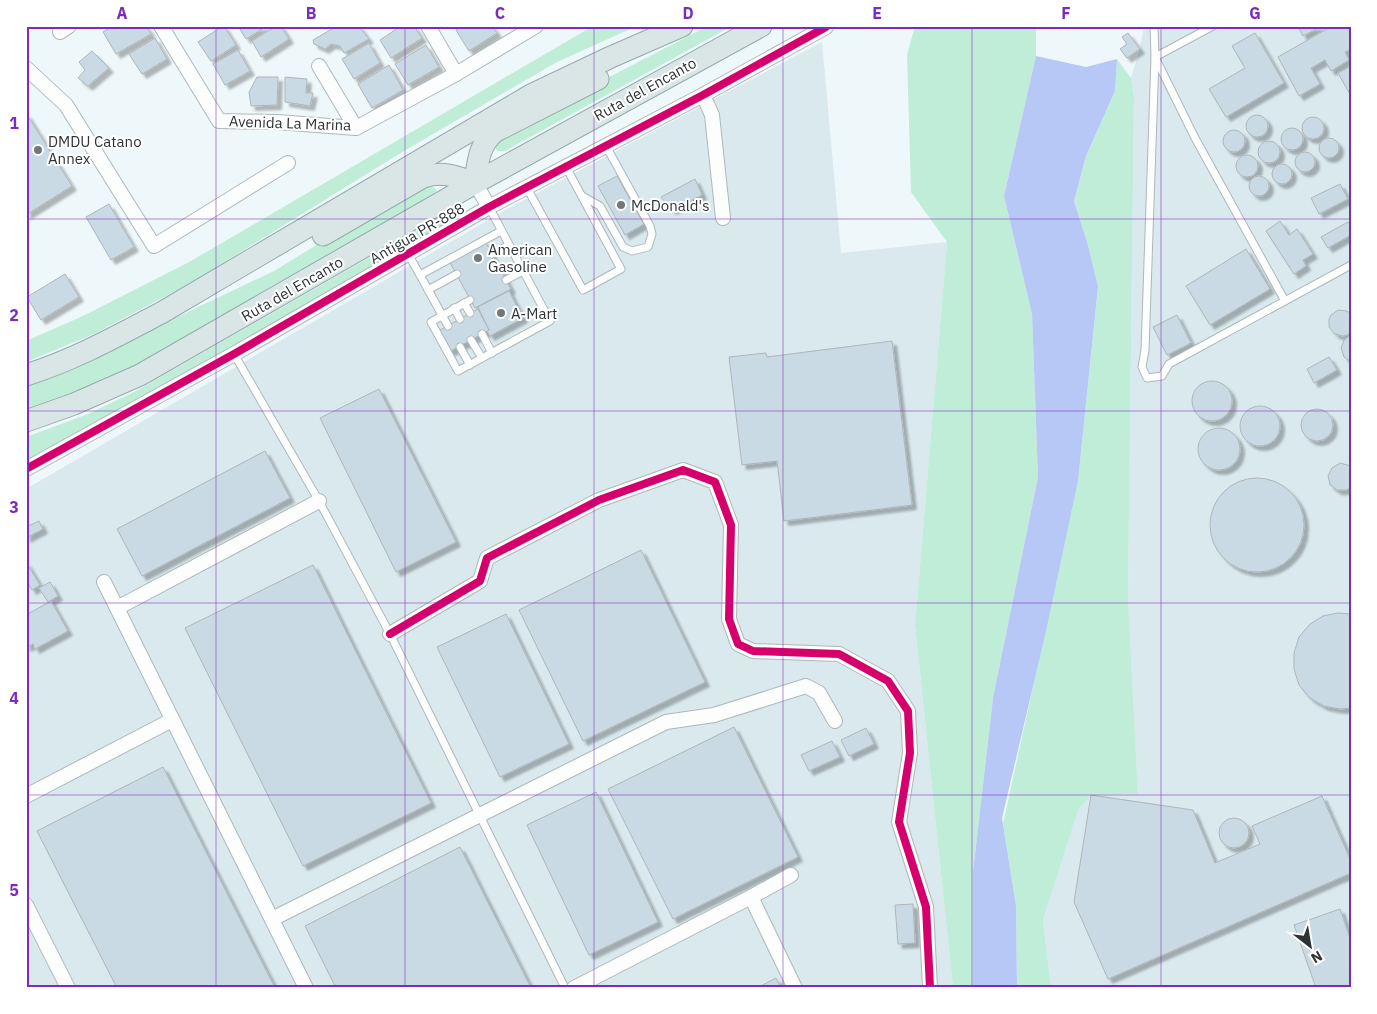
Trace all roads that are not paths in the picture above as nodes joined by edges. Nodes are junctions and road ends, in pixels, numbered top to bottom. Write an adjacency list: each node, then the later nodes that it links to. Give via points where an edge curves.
1 (161, 26): 15 (street, Avenida La Marina, via 219,120)
2 (428, 26): 13 (street)
3 (536, 26): 13 (street, Avenida La Marina)
4 (682, 26): 33 (main road, via 531,95)
5 (686, 26): 19 (main road, via 645,54 494,132 480,150)
6 (761, 26): 19 (main road, Ruta del Encanto)
7 (1154, 26): 10 (lane)
8 (1213, 26): 10 (lane)
9 (826, 27): 14 (street, Antigua PR-888)
10 (1155, 57): 35 (lane, via 1195,138); 35 (lane, via 1142,366 1146,378 1162,376 1169,364)
11 (319, 66): 15 (street)
12 (26, 68): 17 (street, via 66,105 154,246)
13 (456, 74): 15 (street, Avenida La Marina)
14 (703, 96): 16 (street, Antigua PR-888); 23 (street, via 712,115)
15 (356, 128)
16 (606, 146): 18 (street, Antigua PR-888); 21 (lane, via 650,226 652,234 648,247 632,251 623,247 600,206)
17 (288, 163)
18 (566, 167): 20 (street, Antigua PR-888); 21 (lane)
19 (475, 183): 22 (street); 33 (main road, via 452,175 423,177 261,271); 49 (main road, Ruta del Encanto, via 140,376)
20 (527, 188): 21 (lane, via 583,290 621,269); 22 (street, Antigua PR-888)
21 (582, 196)
22 (489, 207): 24 (lane); 26 (street, Antigua PR-888)
23 (722, 218)
24 (502, 231): 25 (lane); 31 (lane)
25 (509, 245): 27 (lane); 29 (lane)
26 (408, 254): 31 (lane); 45 (street, Antigua PR-888)
27 (492, 254)
28 (1351, 265): 35 (lane)
29 (523, 271): 32 (lane); 44 (lane, via 550,321)
30 (456, 274): 34 (lane)
31 (420, 275): 34 (lane)
32 (506, 280)
33 (212, 283): 48 (main road, via 101,345)
34 (428, 290): 38 (lane)
35 (1285, 301)
36 (454, 308): 37 (lane, via 467,301); 38 (lane); 39 (lane)
37 (470, 313)
38 (442, 315): 40 (lane); 47 (lane, via 431,322 458,371)
39 (460, 319)
40 (448, 326)
41 (482, 334): 44 (lane)
42 (471, 340): 46 (lane)
43 (460, 347): 47 (lane)
44 (492, 352): 46 (lane)
45 (234, 354): 50 (street, Antigua PR-888); 51 (lane)
46 (482, 358): 47 (lane)
47 (470, 365)
48 (26, 375)
49 (26, 421)
50 (26, 469)
51 (319, 501): 53 (street); 54 (lane)
52 (104, 582): 53 (street)
53 (117, 608): 55 (street)
54 (390, 634): 58 (lane); 68 (street, via 480,581 487,558 599,500 683,470 715,482 731,525 729,619 738,644 753,651 839,654 888,681 908,711 910,753 899,822 926,907)
55 (172, 720): 57 (street); 62 (street)
56 (835, 721): 58 (street, via 819,693 806,686 714,715 666,722)
57 (26, 796)
58 (480, 814): 62 (street); 65 (lane)
59 (791, 875): 60 (street)
60 (751, 897): 66 (street); 67 (street)
61 (26, 905): 63 (street)
62 (272, 919): 64 (street)
63 (68, 988)
64 (306, 988)
65 (565, 988)
66 (574, 988)
67 (795, 988)
68 (930, 988)

